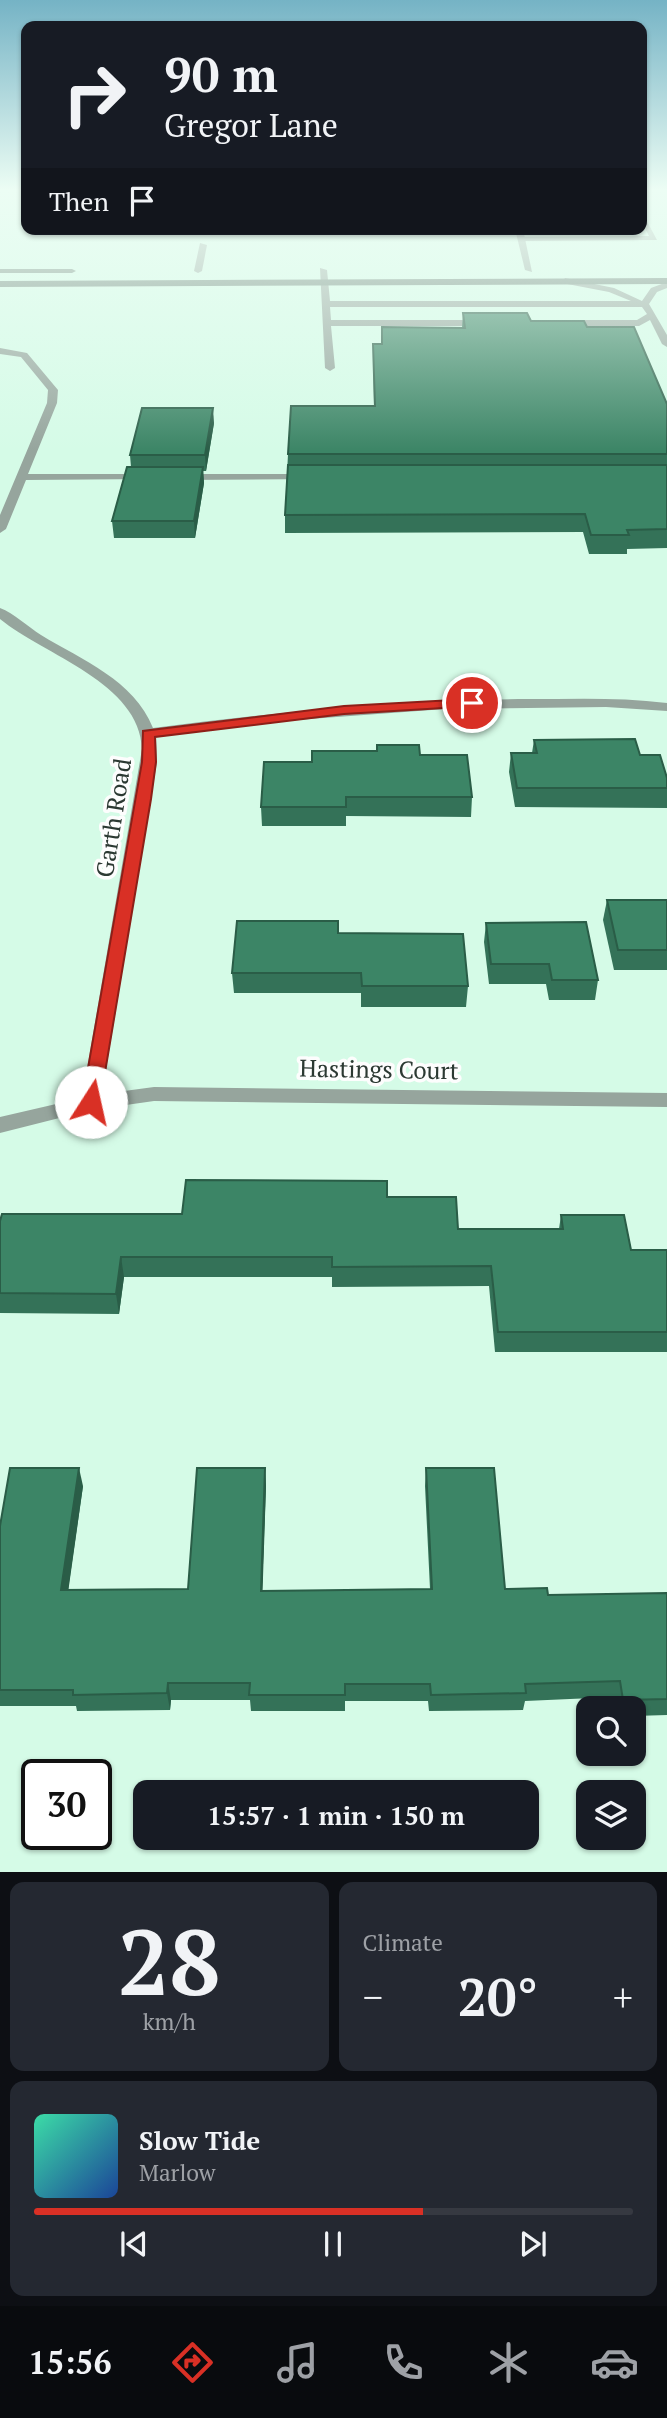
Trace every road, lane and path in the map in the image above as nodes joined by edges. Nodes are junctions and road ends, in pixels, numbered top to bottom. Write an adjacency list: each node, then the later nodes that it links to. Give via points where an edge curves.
1 (324, 276): 3 (street)
2 (565, 281): 3 (main road); 4 (main road); 7 (street, via 611,290)
3 (324, 282): 5 (main road); 6 (street)
4 (667, 283): 7 (street, via 654,290)
5 (0, 284)
6 (327, 304): 7 (street); 9 (street)
7 (645, 304): 8 (street)
8 (652, 315): 11 (street, via 639,323); 12 (street)
9 (329, 323): 10 (street); 14 (street)
10 (504, 323)
11 (558, 323)
12 (667, 344)
13 (0, 351): 15 (street, via 24,355 53,390 52,403)
14 (330, 368)
15 (20, 477): 16 (street); 19 (street)
16 (156, 477)
17 (170, 477): 18 (street)
18 (322, 477)
19 (0, 529)
20 (0, 612): 22 (street, Garth Road, via 112,685 136,709)
21 (667, 707): 22 (street, via 414,705)
22 (148, 733): 24 (street, Garth Road, via 144,799)
23 (667, 1100): 24 (street, Hastings Court, via 154,1094)
24 (91, 1102): 25 (street, Hastings Court)
25 (0, 1125)

